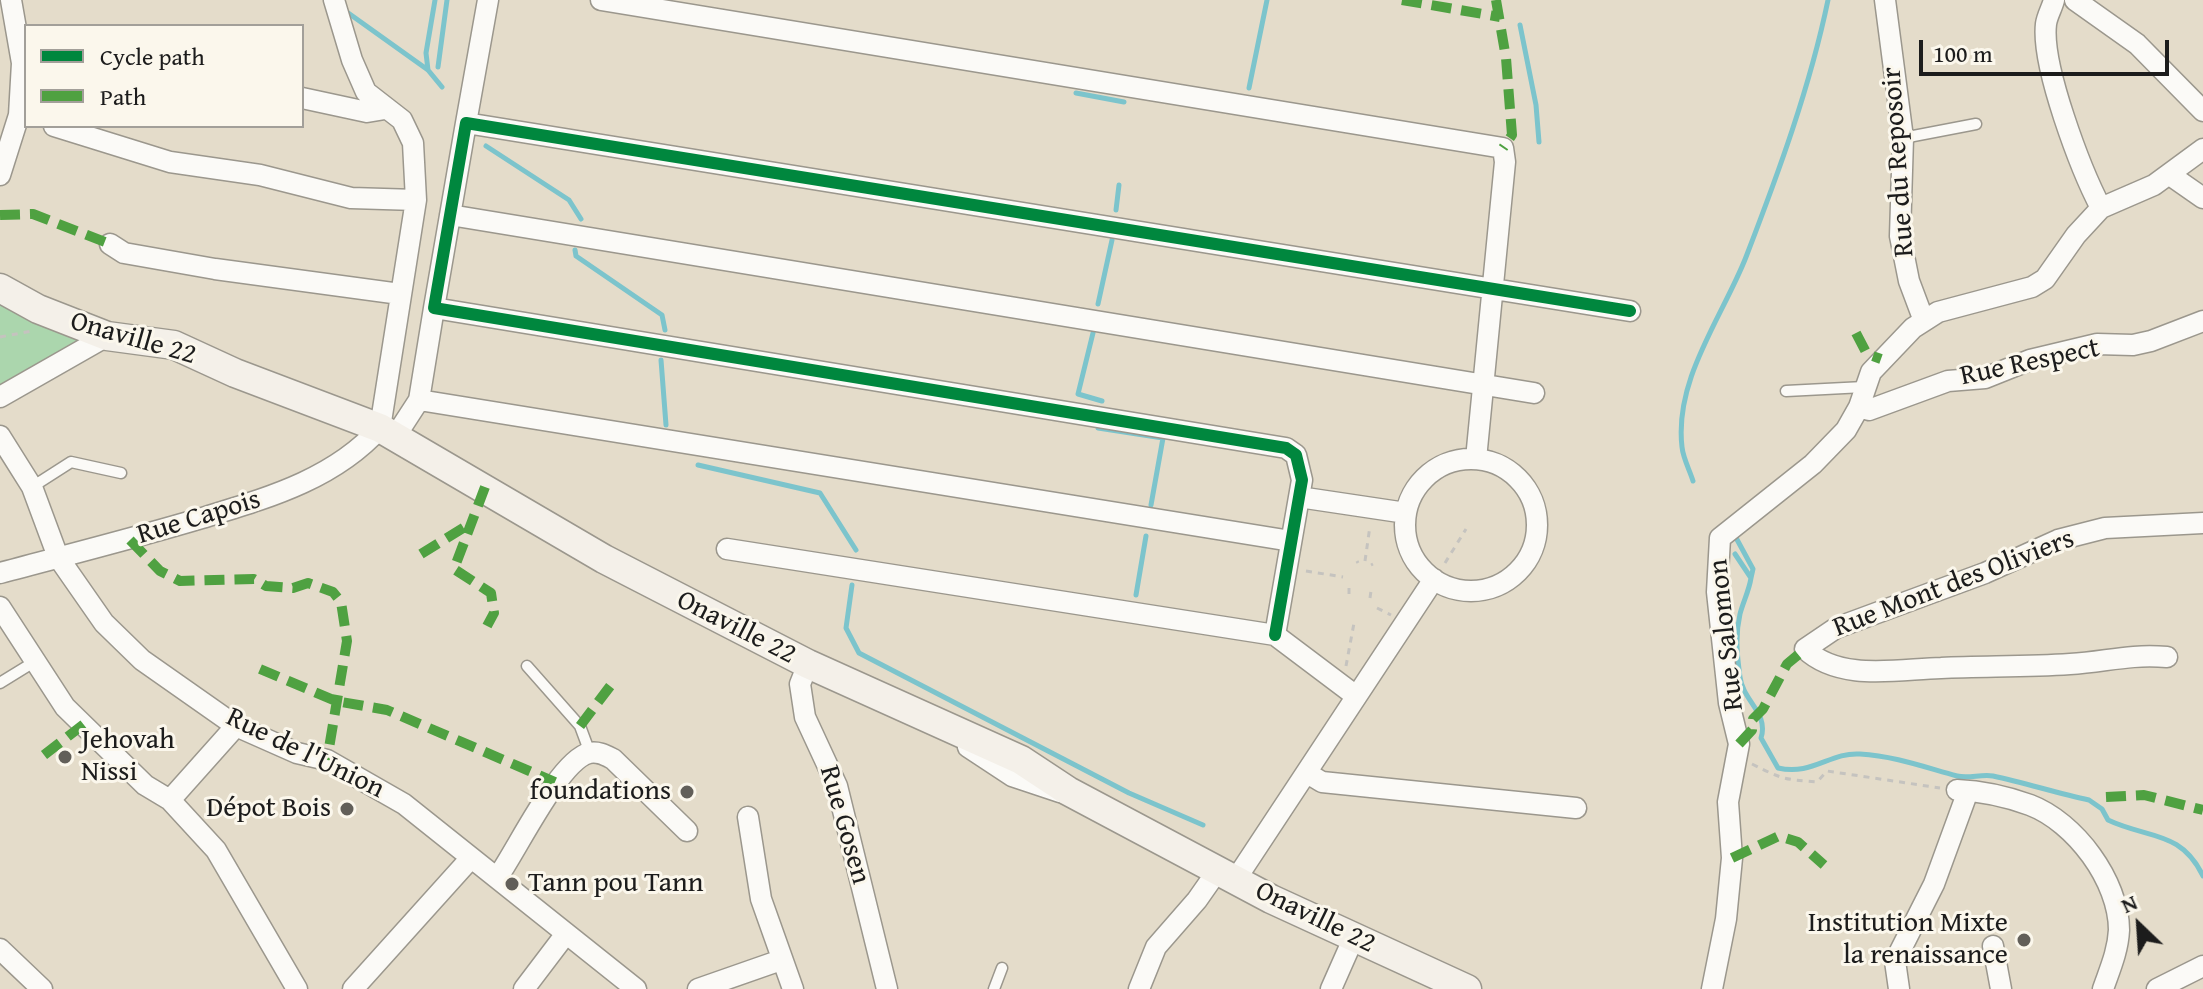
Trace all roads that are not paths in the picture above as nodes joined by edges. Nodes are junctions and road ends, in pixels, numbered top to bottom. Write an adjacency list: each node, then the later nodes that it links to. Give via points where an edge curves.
1 (11, 0): 8 (street)
2 (334, 0): 11 (street, via 366,92)
3 (488, 0): 14 (street)
4 (601, 0): 27 (street, via 1503,148)
5 (1885, 0): 17 (street, Rue du Reposoir)
6 (2054, 0): 23 (street, via 2046,22 2049,56 2075,154)
7 (2075, 0): 12 (street, via 2137,44)
8 (8, 30): 9 (street)
9 (24, 64): 13 (street)
10 (304, 98): 11 (street, via 367,112)
11 (385, 109): 22 (street, via 402,120 413,143)
12 (2203, 111)
13 (22, 116): 19 (street)
14 (466, 123): 24 (street); 27 (street)
15 (1976, 124): 17 (lane)
16 (60, 128): 22 (street, via 170,162 260,175 351,198)
17 (1903, 138): 31 (street, Rue du Reposoir, via 1900,236)
18 (2203, 149): 20 (street, Rue Salomon)
19 (0, 175)
20 (2170, 175): 21 (street); 23 (street, Rue Salomon)
21 (2203, 198)
22 (416, 200): 28 (street)
23 (2101, 208): 31 (street, Rue Salomon, via 2045,279)
24 (450, 215): 29 (street); 34 (street)
25 (110, 244): 28 (street, via 124,253 215,269)
26 (0, 288): 33 (street, Onaville 22)
27 (1495, 288): 30 (street); 34 (street)
28 (400, 294): 40 (street)
29 (434, 308): 39 (street); 45 (street, via 1286,448 1301,465)
30 (1630, 311)
31 (1924, 321): 38 (street, Rue Salomon, via 1891,347)
32 (2203, 321): 38 (street, Rue Respect, via 2151,341 2072,349 1985,378 1931,386 1869,410)
33 (107, 336): 37 (street); 40 (street, Onaville 22, via 174,345)
34 (1483, 383): 36 (street); 42 (street)
35 (1786, 391): 38 (lane)
36 (1534, 393)
37 (0, 397)
38 (1862, 397): 90 (street, Rue Salomon, via 1846,430 1813,464 1720,538 1717,592 1729,703 1739,744 1728,802 1732,858 1726,919)
39 (419, 400): 40 (street, Rue Capois); 48 (street)
40 (388, 433): 50 (street, Rue Capois, via 315,478 268,498); 57 (street, Onaville 22, via 604,559)
41 (4, 450): 44 (street, Rue de l'Union)
42 (1476, 459): 46 (street, via 1438,467 1423,479); 52 (street, via 1499,465 1526,489 1538,522 1534,546 1522,567 1503,582 1480,590 1456,589)
43 (121, 473): 44 (lane, via 71,462)
44 (32, 487): 50 (street, Rue de l'Union)
45 (1299, 497): 46 (street); 48 (street)
46 (1406, 513): 52 (street, via 1406,538 1416,562)
47 (2203, 523): 55 (street, Rue Mont des Oliviers, via 2105,528 2058,540 1836,628 1805,649 1832,664 1885,673)
48 (1291, 541): 54 (street)
49 (727, 549): 54 (street)
50 (58, 557): 51 (street, Rue Capois); 61 (street, Rue de l'Union, via 104,623 142,660)
51 (0, 573)
52 (1434, 579): 60 (street)
53 (0, 607): 56 (street)
54 (1275, 635): 60 (street)
55 (2167, 657)
56 (34, 662): 59 (lane); 64 (street, via 65,707 145,785)
57 (808, 664): 69 (street, Onaville 22, via 1021,760 1068,791); 85 (street, Rue Gosen, via 800,684 805,717 837,786)
58 (527, 666): 62 (lane, via 580,726)
59 (0, 683)
60 (1356, 696): 63 (street)
61 (236, 726): 64 (street); 68 (street, Rue de l'Union, via 362,778 404,804)
62 (590, 753): 67 (street, via 613,759); 70 (street, via 555,782)
63 (1307, 773): 65 (street, via 1322,782); 69 (street)
64 (170, 800): 79 (street, via 216,850)
65 (1576, 808)
66 (748, 817): 75 (street, via 761,899)
67 (687, 831)
68 (470, 859): 70 (street, Rue de l'Union); 80 (street)
69 (1227, 875): 72 (street, Onaville 22); 87 (street, via 1156,947)
70 (497, 878): 71 (street, Rue de l'Union)
71 (565, 935): 81 (street); 82 (street, Rue de l'Union)
72 (1354, 937): 88 (street); 89 (street, Onaville 22)
73 (1993, 946): 92 (street)
74 (0, 949): 78 (street)
75 (781, 960): 83 (street); 84 (street)
76 (2203, 966): 94 (street)
77 (1002, 968): 86 (lane)
78 (42, 989)
79 (297, 989)
80 (353, 989)
81 (524, 989)
82 (636, 989)
83 (698, 989)
84 (793, 989)
85 (887, 989)
86 (994, 989)
87 (1139, 989)
88 (1331, 989)
89 (1467, 989)
90 (1712, 989)
91 (1899, 989): 93 (street, via 1895,961 1934,884 1963,790 2033,806 2062,826 2103,870 2119,929)
92 (2001, 989)
93 (2103, 989)
94 (2157, 989)

